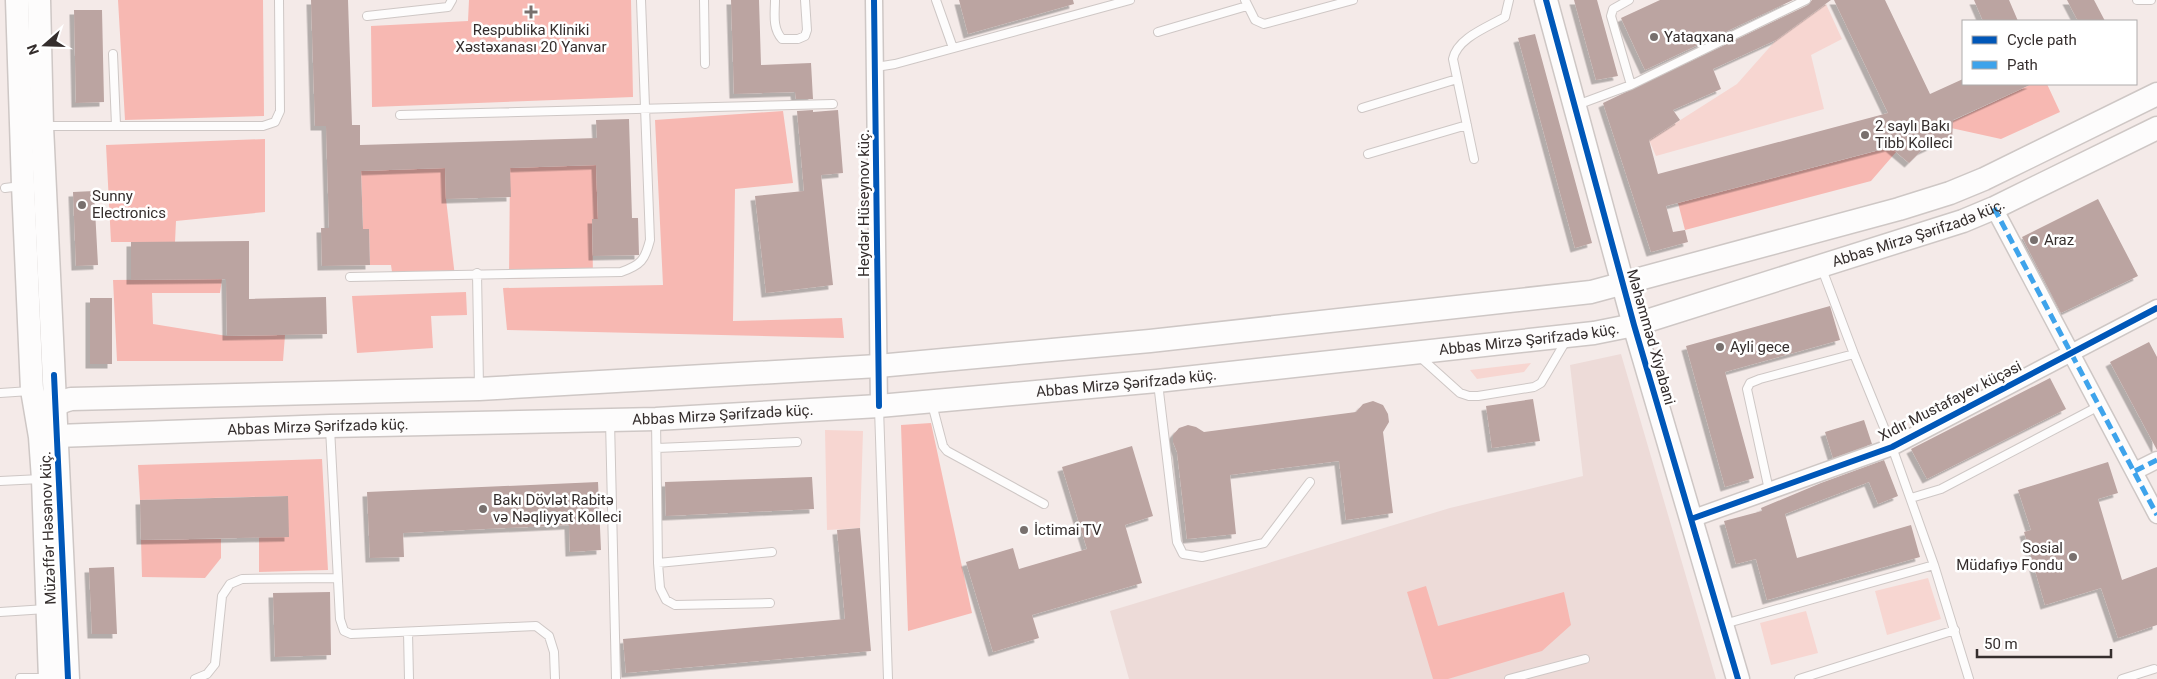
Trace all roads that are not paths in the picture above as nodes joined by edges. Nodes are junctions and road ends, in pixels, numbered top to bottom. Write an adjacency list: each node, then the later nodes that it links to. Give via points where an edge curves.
1 (17, 0): 54 (main road, Müzəffər Həsənov küç., via 14,187)
2 (39, 0): 35 (main road, Müzəffər Həsənov küç.)
3 (279, 0): 36 (lane, via 280,111 275,122 263,126)
4 (452, 0): 20 (lane, via 448,7)
5 (641, 0): 32 (lane)
6 (704, 0): 24 (lane)
7 (775, 0): 8 (lane, via 777,34 782,39 798,39 805,36 807,30)
8 (805, 0)
9 (874, 0): 25 (street, Heydər Hüseynov küç.)
10 (936, 0): 22 (lane)
11 (1130, 0): 22 (lane)
12 (1353, 0): 19 (lane, via 1264,24 1255,20)
13 (1509, 0): 26 (lane, via 1506,17 1454,50)
14 (1546, 0): 30 (main road, Məhəmməd Xiyabani)
15 (1629, 0): 27 (lane, via 1613,9 1611,16)
16 (1806, 0): 27 (lane)
17 (2136, 0): 18 (lane)
18 (2151, 0)
19 (1246, 3): 21 (lane)
20 (367, 16)
21 (1158, 32)
22 (953, 48): 25 (lane)
23 (113, 54): 36 (lane)
24 (705, 64)
25 (876, 68): 51 (street, Heydər Hüseynov küç.)
26 (1457, 79): 31 (lane); 34 (lane)
27 (1631, 85): 30 (lane)
28 (2157, 94): 44 (main road, Abbas Mirzə Şərifzadə küç., via 1950,193)
29 (833, 104): 32 (lane)
30 (1575, 106): 44 (main road, Məhəmməd Xiyabani)
31 (1362, 108)
32 (644, 109): 33 (lane); 42 (lane, via 650,240 645,258 633,268 621,272)
33 (400, 115)
34 (1467, 125): 38 (lane); 39 (lane)
35 (42, 126): 36 (lane); 59 (main road, Müzəffər Həsənov küç., via 54,375)
36 (116, 126)
37 (2157, 128): 40 (main road, Abbas Mirzə Şərifzadə küç.)
38 (1368, 154)
39 (1474, 159)
40 (1994, 208): 41 (main road, Abbas Mirzə Şərifzadə küç.); 49 (street)
41 (1822, 267): 46 (main road, Abbas Mirzə Şərifzadə küç.); 50 (lane)
42 (477, 273): 43 (lane); 53 (lane)
43 (350, 277)
44 (1623, 285): 46 (main road, Məhəmməd Xiyabani); 51 (main road, Abbas Mirzə Şərifzadə küç., via 1591,292 1150,341)
45 (2157, 308): 49 (street, Xıdır Mustafayev küçəsi)
46 (1634, 325): 47 (main road, Abbas Mirzə Şərifzadə küç.); 75 (main road, Məhəmməd Xiyabani)
47 (1568, 336): 48 (main road, Abbas Mirzə Şərifzadə küç.); 48 (lane, via 1541,383 1534,387 1478,396 1460,393)
48 (1414, 352): 52 (main road, Abbas Mirzə Şərifzadə küç.)
49 (2070, 353): 58 (street); 64 (street, Xıdır Mustafayev küçəsi)
50 (1854, 354): 64 (lane); 71 (lane, via 1750,383 1747,389)
51 (878, 366): 53 (main road, Abbas Mirzə Şərifzadə küç.); 57 (street, Heydər Hüseynov küç.)
52 (1157, 382): 56 (main road, Abbas Mirzə Şərifzadə küç.); 70 (lane, via 1177,542 1183,554 1202,557 1264,543)
53 (480, 389): 59 (main road, Abbas Mirzə Şərifzadə küç.)
54 (32, 390): 55 (lane); 59 (main road, Müzəffər Həsənov küç.)
55 (0, 393)
56 (931, 402): 57 (main road, Abbas Mirzə Şərifzadə küç.); 73 (lane, via 947,451)
57 (879, 406): 61 (main road, Abbas Mirzə Şərifzadə küç.); 94 (lane)
58 (2099, 406): 67 (street); 72 (lane, via 1940,489)
59 (53, 419): 62 (main road, Abbas Mirzə Şərifzadə küç.); 68 (main road, Müzəffər Həsənov küç.); 89 (main road, Müzəffər Həsənov küç.)
60 (610, 419): 61 (main road, Abbas Mirzə Şərifzadə küç.); 62 (main road, Abbas Mirzə Şərifzadə küç.); 93 (lane)
61 (656, 419): 65 (lane)
62 (330, 426): 79 (lane)
63 (797, 442): 65 (lane)
64 (1892, 447): 71 (street, Xıdır Mustafayev küçəsi); 72 (lane)
65 (657, 448): 77 (lane)
66 (2157, 460): 67 (street)
67 (2135, 472): 74 (street)
68 (43, 479): 69 (lane); 81 (main road, Müzəffər Həsənov küç.)
69 (0, 481)
70 (1310, 482)
71 (1769, 490): 75 (street, Xıdır Mustafayev küçəsi)
72 (1911, 498): 78 (lane)
73 (1044, 504)
74 (2157, 515)
75 (1691, 519): 83 (main road, Məhəmməd Xiyabani)
76 (772, 552): 77 (lane)
77 (658, 563): 80 (lane, via 660,588 666,600 675,605)
78 (1934, 565): 83 (lane); 84 (lane)
79 (336, 578): 85 (lane, via 344,631 351,634); 90 (lane, via 242,579 230,584 222,596 215,664 208,674)
80 (770, 603)
81 (48, 609): 82 (lane); 89 (main road, Müzəffər Həsənov küç.)
82 (0, 612)
83 (1722, 625): 96 (main road, Məhəmməd Xiyabani)
84 (1955, 630): 97 (lane); 98 (lane)
85 (408, 632): 91 (lane); 92 (lane, via 536,626 549,636 554,652)
86 (1585, 659): 95 (lane)
87 (2154, 669): 99 (lane)
88 (20, 678): 89 (lane)
89 (56, 679)
90 (195, 679)
91 (408, 679)
92 (555, 679)
93 (616, 679)
94 (888, 679)
95 (1509, 679)
96 (1738, 679)
97 (1799, 679)
98 (1969, 679)
99 (2122, 679)

